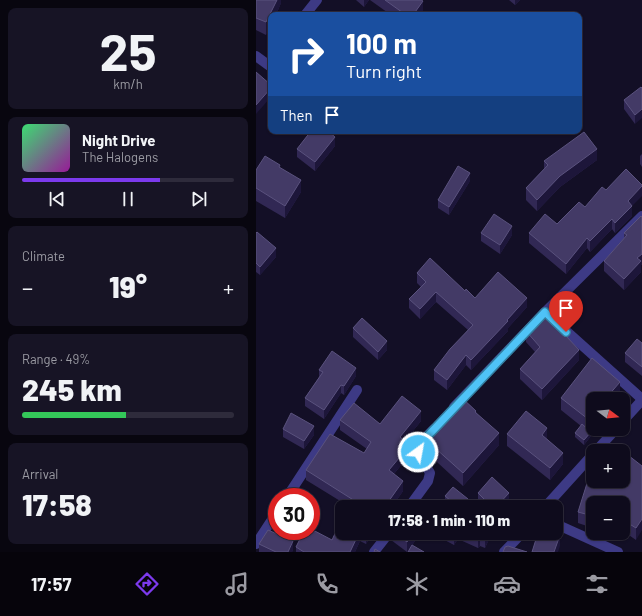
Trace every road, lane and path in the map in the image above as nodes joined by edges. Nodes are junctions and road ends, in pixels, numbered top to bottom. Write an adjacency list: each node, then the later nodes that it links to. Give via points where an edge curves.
1 (317, 0): 2 (street)
2 (307, 12)
3 (256, 56): 4 (street)
4 (268, 62)
5 (642, 216): 6 (street)
6 (545, 312): 8 (street); 14 (street, via 422,442 418,452 430,473 428,481)
7 (357, 390): 13 (street)
8 (642, 399): 9 (street)
9 (630, 413)
10 (610, 436): 11 (street)
11 (602, 444)
12 (586, 462): 15 (street)
13 (293, 488)
14 (414, 500)
15 (551, 500)
16 (268, 526): 20 (street)
17 (563, 527): 23 (street)
18 (383, 540): 21 (street)
19 (515, 540): 22 (street)
20 (256, 544)
21 (374, 552)
22 (504, 552)
23 (618, 552)

